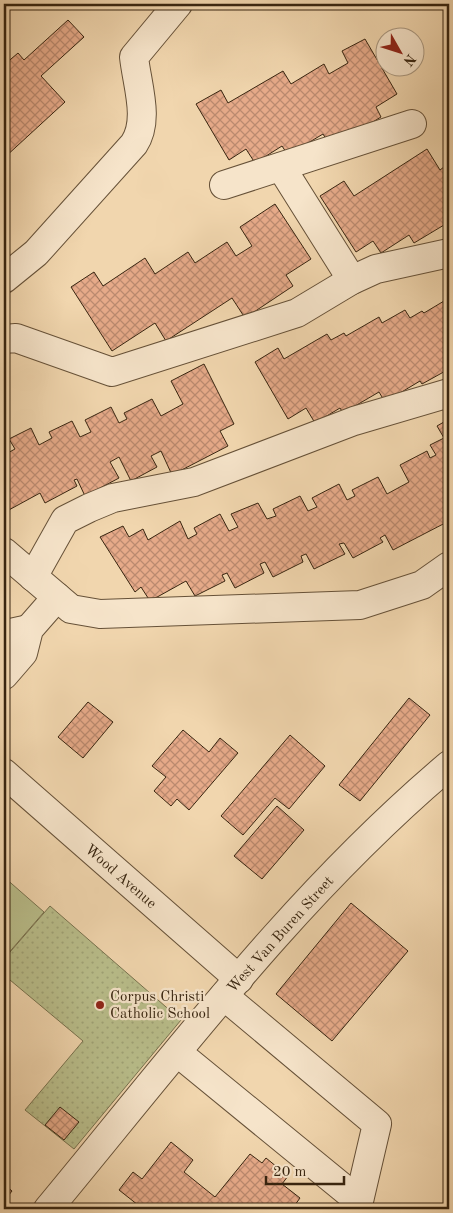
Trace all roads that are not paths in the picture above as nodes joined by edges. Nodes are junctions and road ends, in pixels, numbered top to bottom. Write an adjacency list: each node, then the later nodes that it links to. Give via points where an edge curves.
1 (178, 4): 6 (street, via 134,57 142,118 140,135 36,253)
2 (412, 124): 3 (street)
3 (281, 167): 4 (street); 7 (street)
4 (224, 185)
5 (449, 252): 7 (street, via 376,269)
6 (4, 278)
7 (352, 280): 8 (street, via 297,313 112,372 16,338)
8 (4, 339)
9 (449, 393): 12 (street, via 354,421 194,482 113,498 89,508 65,520)
10 (4, 552): 12 (street)
11 (449, 566): 13 (street, via 422,584 360,604 100,614 71,609)
12 (33, 577): 13 (street)
13 (58, 598): 14 (street)
14 (16, 633): 15 (street, via 23,653)
15 (4, 675)
16 (449, 765): 18 (street, West Van Buren Street, via 398,808 347,858)
17 (4, 773): 18 (street, Wood Avenue)
18 (231, 988): 19 (street, West Van Buren Street); 20 (street, Wood Avenue, via 377,1124)
19 (178, 1053): 20 (street); 21 (street, West Van Buren Street)
20 (358, 1205)
21 (48, 1209)

